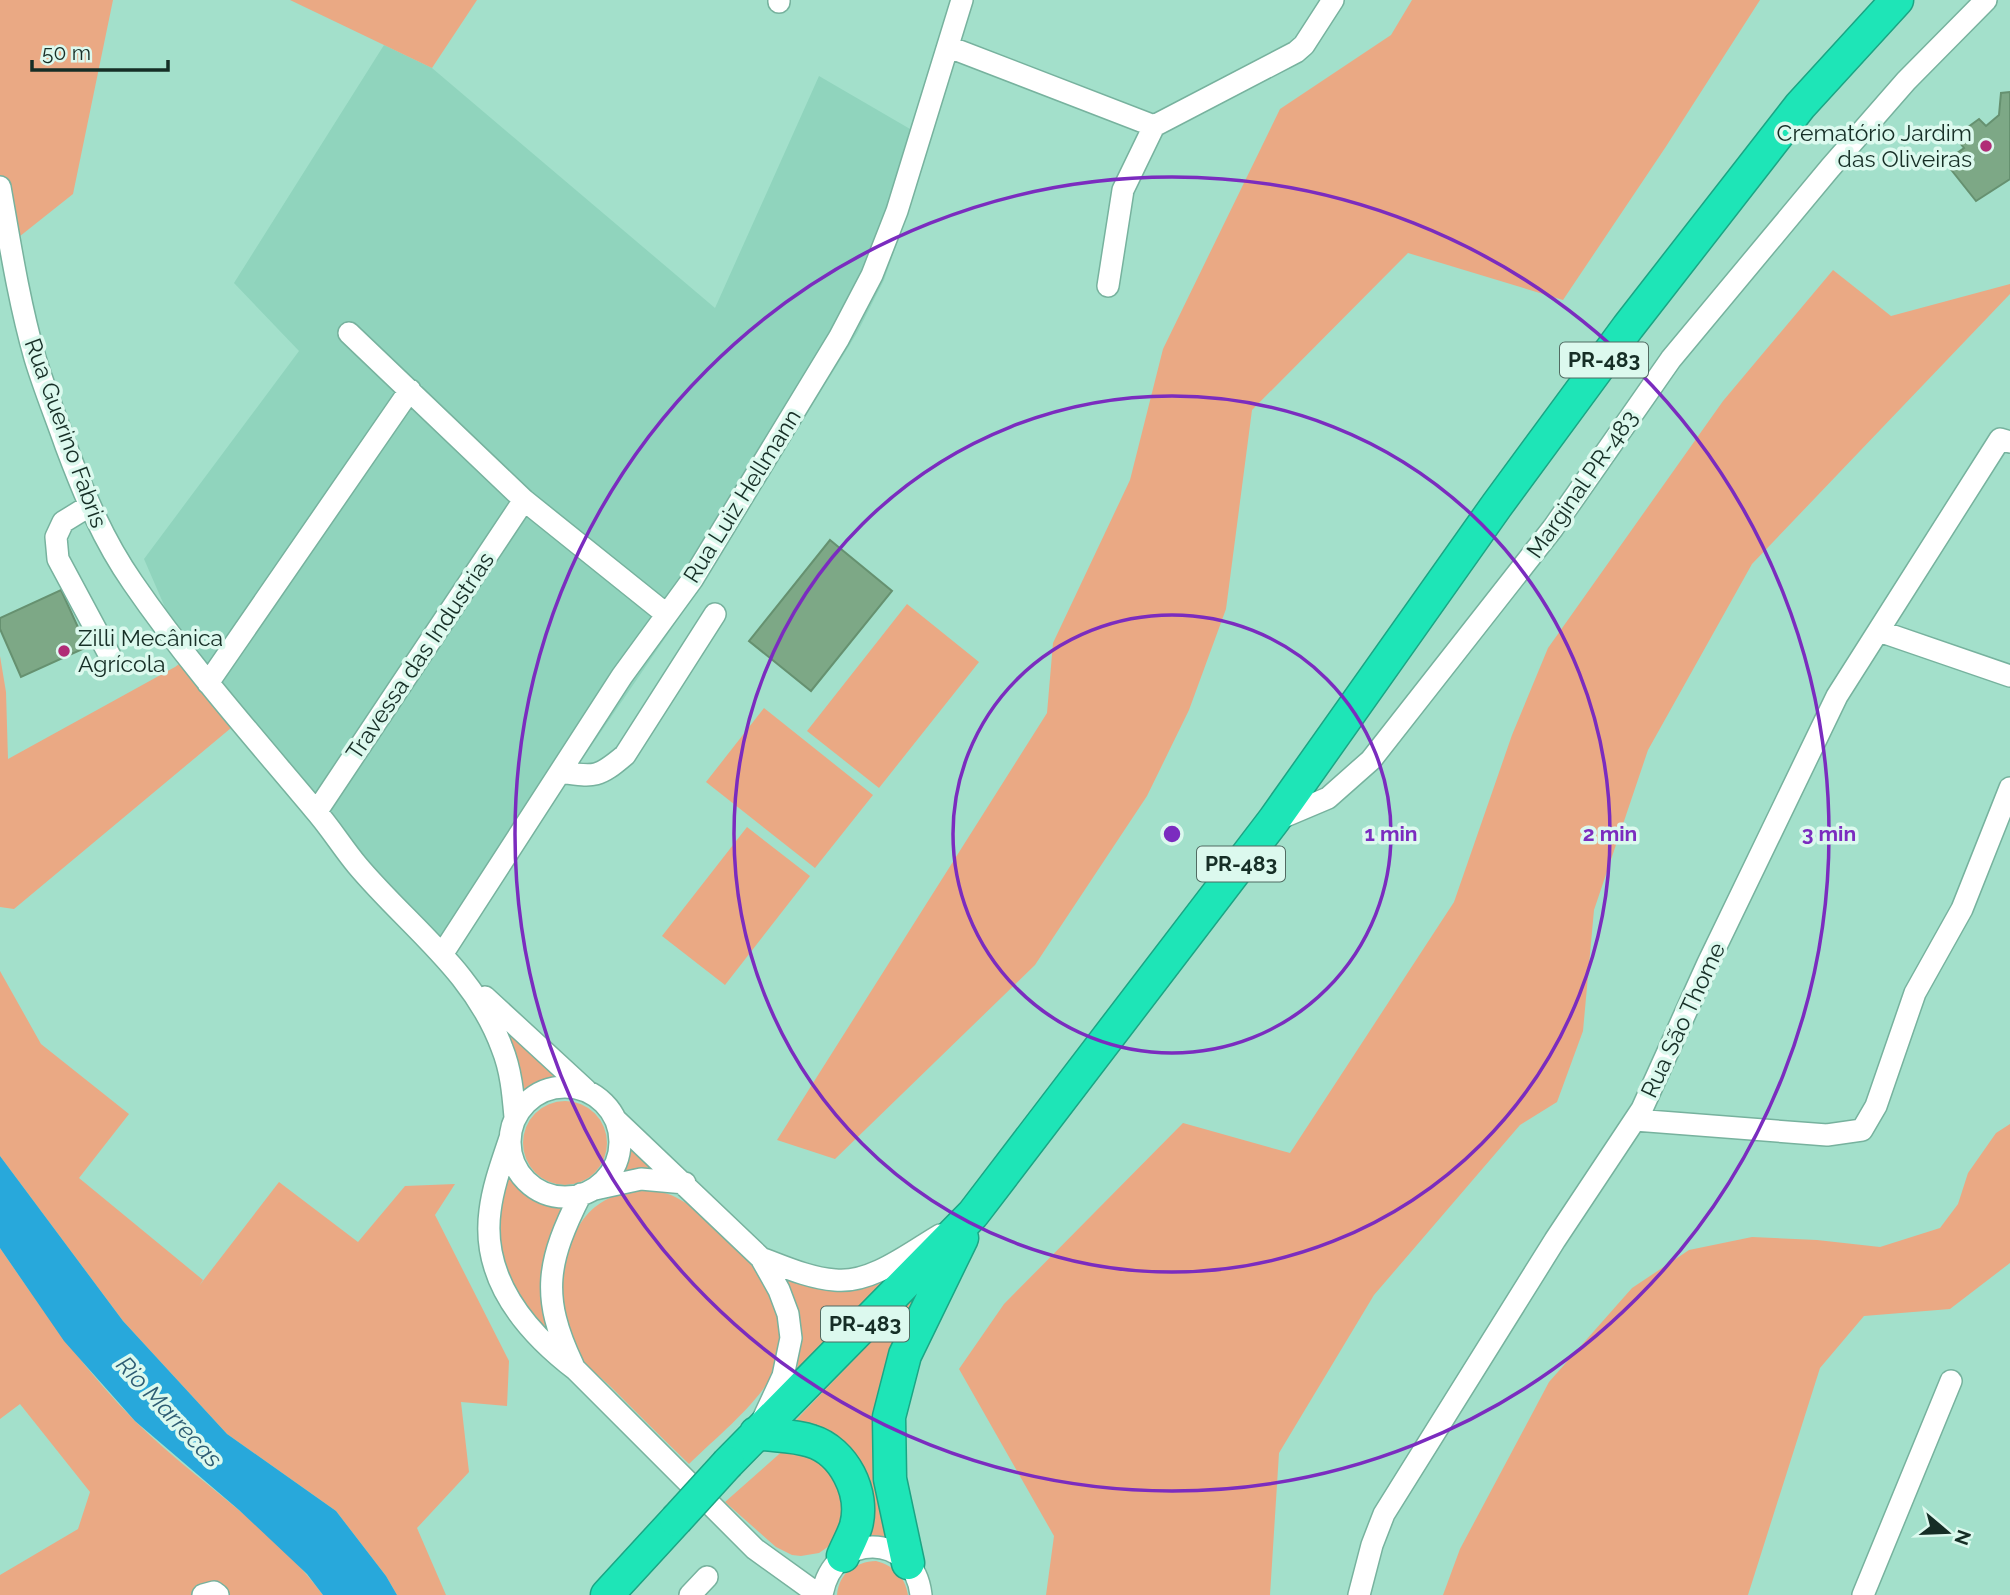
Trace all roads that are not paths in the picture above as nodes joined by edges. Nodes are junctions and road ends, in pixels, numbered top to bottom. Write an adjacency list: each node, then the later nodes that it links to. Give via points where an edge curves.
1 (962, 0): 5 (street, Rua Luiz Hellmann)
2 (1334, 0): 6 (street, via 1296,52)
3 (1897, 0): 23 (highway, PR-483, via 1800,106 1628,327)
4 (1986, 0): 23 (street, Marginal PR-483, via 1898,91 1671,359 1553,528 1371,760 1328,798)
5 (950, 47): 6 (street); 14 (street, Rua Luiz Hellmann, via 872,275 796,410 692,580)
6 (1154, 126): 8 (street, via 1123,190)
7 (0, 187): 13 (street, Rua Guerino Fabris, via 35,357)
8 (1108, 286)
9 (349, 333): 10 (street)
10 (410, 390): 12 (street); 19 (street)
11 (2005, 441): 16 (street, Rua São Thome)
12 (524, 500): 14 (street); 22 (street, Travessa das Industrias)
13 (89, 506): 17 (street, via 63,522 56,537 58,559); 19 (street, Rua Guerino Fabris, via 132,583)
14 (666, 614): 20 (street, Rua Luiz Hellmann)
15 (715, 614): 20 (street, via 625,755 590,777)
16 (1878, 631): 18 (street); 28 (street, Rua São Thome, via 1837,696)
17 (110, 656)
18 (2010, 676)
19 (208, 683): 22 (street, Rua Guerino Fabris)
20 (560, 772): 24 (street, Rua Luiz Hellmann)
21 (2010, 788): 28 (street, via 1962,909 1914,993 1876,1106 1862,1130 1827,1135)
22 (317, 811): 24 (street, Rua Guerino Fabris, via 358,866)
23 (1274, 820): 32 (highway, PR-483)
24 (443, 953): 25 (street, Rua Guerino Fabris)
25 (460, 974): 26 (street); 29 (street, via 489,1017 503,1049 511,1080)
26 (586, 1090): 27 (street, via 598,1097); 29 (street, via 545,1090 528,1101)
27 (615, 1119): 30 (street); 31 (street, via 618,1158 612,1170)
28 (1635, 1120): 44 (street, Rua São Thome, via 1384,1514)
29 (513, 1127): 31 (street, via 510,1151 530,1185 554,1196); 34 (street, via 494,1186 490,1248 512,1306 549,1349)
30 (685, 1183): 31 (street, via 641,1179); 33 (street)
31 (587, 1192): 34 (street, via 564,1228 550,1285 561,1340)
32 (974, 1214): 33 (street, via 876,1273 838,1281); 36 (highway, PR-483); 38 (highway, via 905,1355 889,1417 890,1479)
33 (761, 1258): 36 (street, via 779,1290 791,1338 783,1376)
34 (576, 1370): 42 (street, via 755,1549)
35 (1951, 1381): 45 (street)
36 (756, 1433): 37 (highway, via 811,1441 844,1466 859,1506); 40 (highway, PR-483, bridge)
37 (843, 1556): 38 (street, via 870,1547 890,1551); 42 (street, via 831,1567)
38 (908, 1563): 43 (street, via 916,1573)
39 (707, 1577): 41 (street)
40 (607, 1595)
41 (690, 1595)
42 (820, 1595)
43 (921, 1595)
44 (1359, 1595)
45 (1863, 1595)

